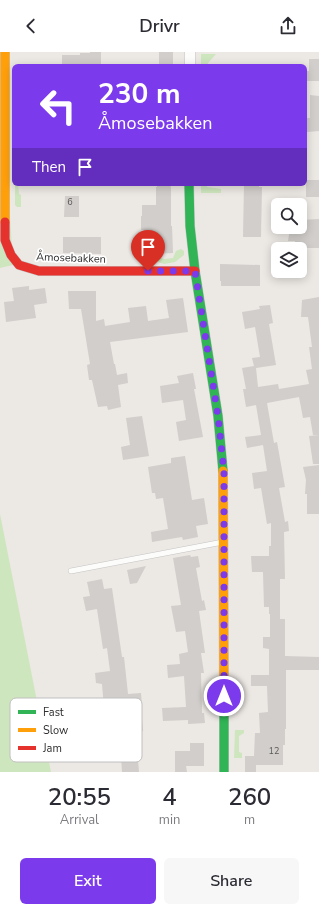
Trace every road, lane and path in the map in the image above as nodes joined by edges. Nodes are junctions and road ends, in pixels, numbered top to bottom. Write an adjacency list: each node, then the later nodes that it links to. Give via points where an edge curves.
1 (5, 52): 5 (street, Åmosebakken, via 5,240 11,255 19,265 39,271)
2 (190, 52): 3 (street)
3 (190, 64)
4 (189, 186): 5 (street)
5 (195, 271): 6 (street, via 218,416 224,472)
6 (224, 542): 7 (lane); 8 (street)
7 (71, 572)
8 (224, 772)

